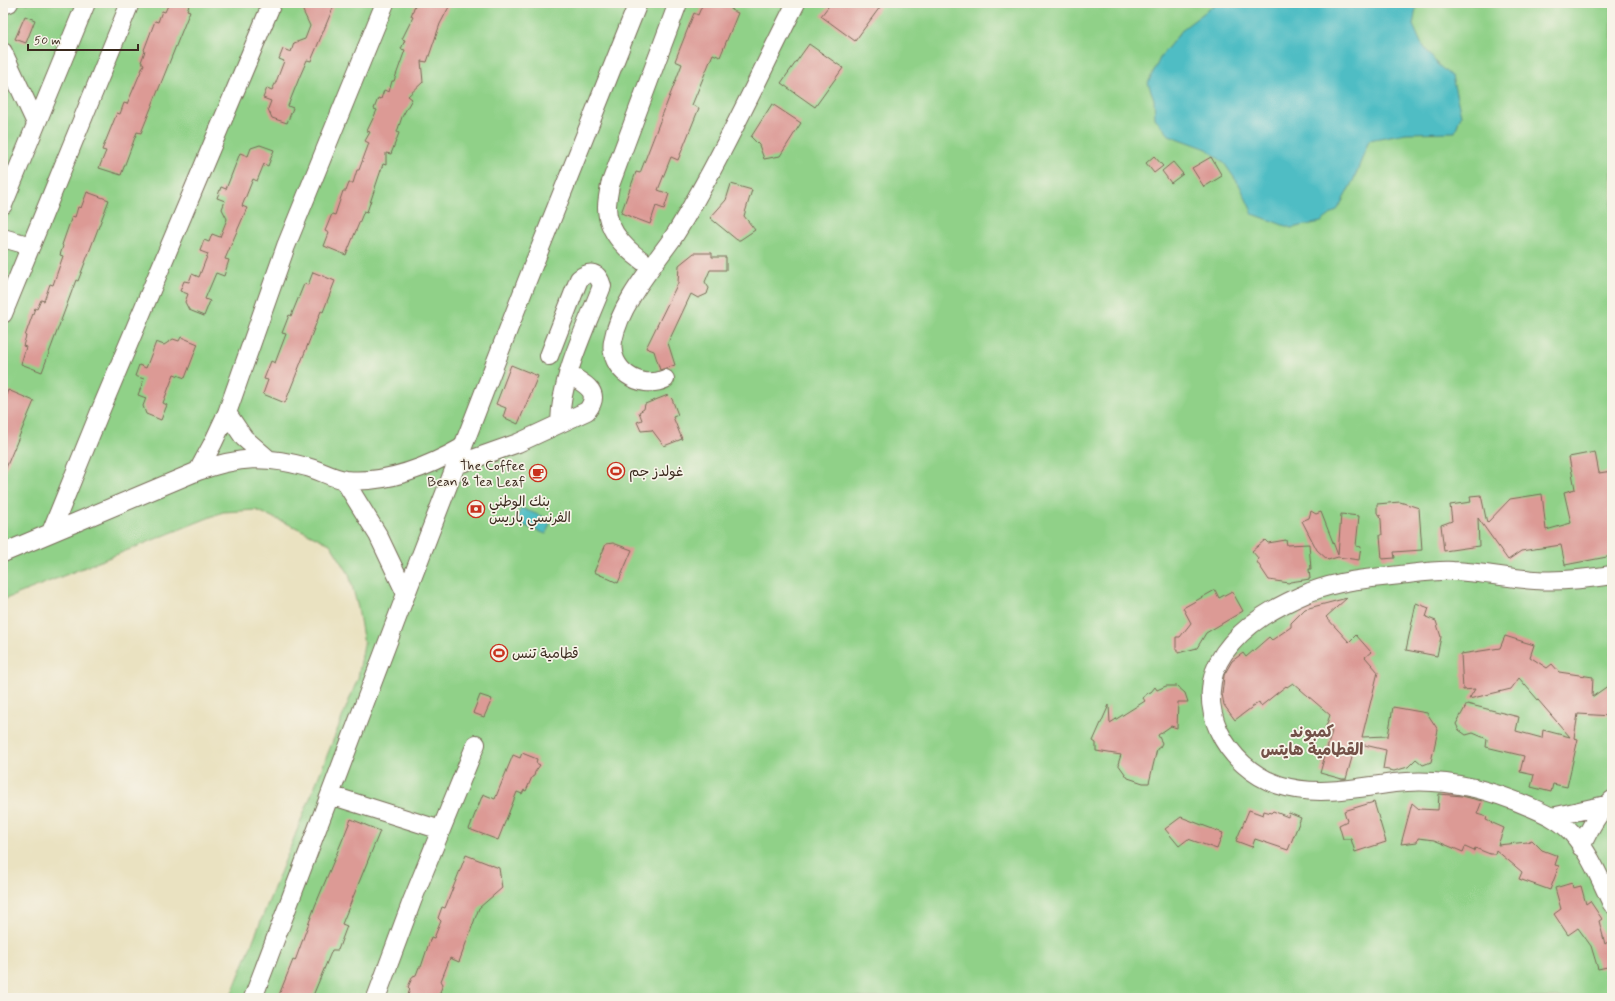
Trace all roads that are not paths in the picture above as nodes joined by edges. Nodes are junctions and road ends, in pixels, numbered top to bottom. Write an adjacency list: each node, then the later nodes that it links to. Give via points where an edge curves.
1 (9, 3): 9 (street)
2 (86, 3): 11 (street)
3 (130, 3): 14 (street)
4 (272, 3): 28 (street)
5 (385, 3): 21 (street, via 286,246)
6 (638, 3): 23 (street)
7 (678, 3): 15 (street, via 612,179 607,207 610,224 619,240)
8 (796, 3): 15 (street, via 716,162 672,238)
9 (3, 5)
10 (3, 52): 11 (street)
11 (36, 123): 12 (street)
12 (3, 206)
13 (3, 238): 14 (street)
14 (31, 246): 16 (street)
15 (651, 267): 20 (street, via 628,304 613,342 614,354 618,366 638,381 654,383)
16 (9, 279): 17 (street)
17 (3, 314)
18 (549, 356): 19 (street, via 579,279 585,274 593,274 600,278 602,286)
19 (568, 374): 22 (street, via 562,398); 22 (street, via 586,384 593,396 591,407 583,414)
20 (665, 379)
21 (227, 413): 24 (street, via 244,438); 26 (street)
22 (560, 423): 25 (street, via 518,443)
23 (463, 447): 25 (street); 27 (street, via 406,473 365,480)
24 (267, 458): 26 (street, via 236,460); 27 (street, via 303,466)
25 (456, 465): 31 (street)
26 (198, 471): 28 (street)
27 (344, 480): 31 (street, via 378,535)
28 (51, 532): 29 (street)
29 (3, 552)
30 (1612, 575): 35 (street, via 1549,581 1444,571 1347,582 1315,590 1288,601 1262,616 1237,637 1222,655 1214,676 1211,698 1214,720 1223,741 1237,758 1258,774 1278,784 1314,791 1396,783 1442,782 1499,794)
31 (406, 594): 33 (street)
32 (476, 744): 36 (street)
33 (330, 795): 36 (street); 39 (street)
34 (1609, 803): 35 (street); 37 (street, via 1595,821)
35 (1552, 817): 37 (street, via 1571,833)
36 (442, 830): 40 (street)
37 (1581, 847): 38 (street, via 1594,864)
38 (1612, 904)
39 (253, 998)
40 (376, 998)

